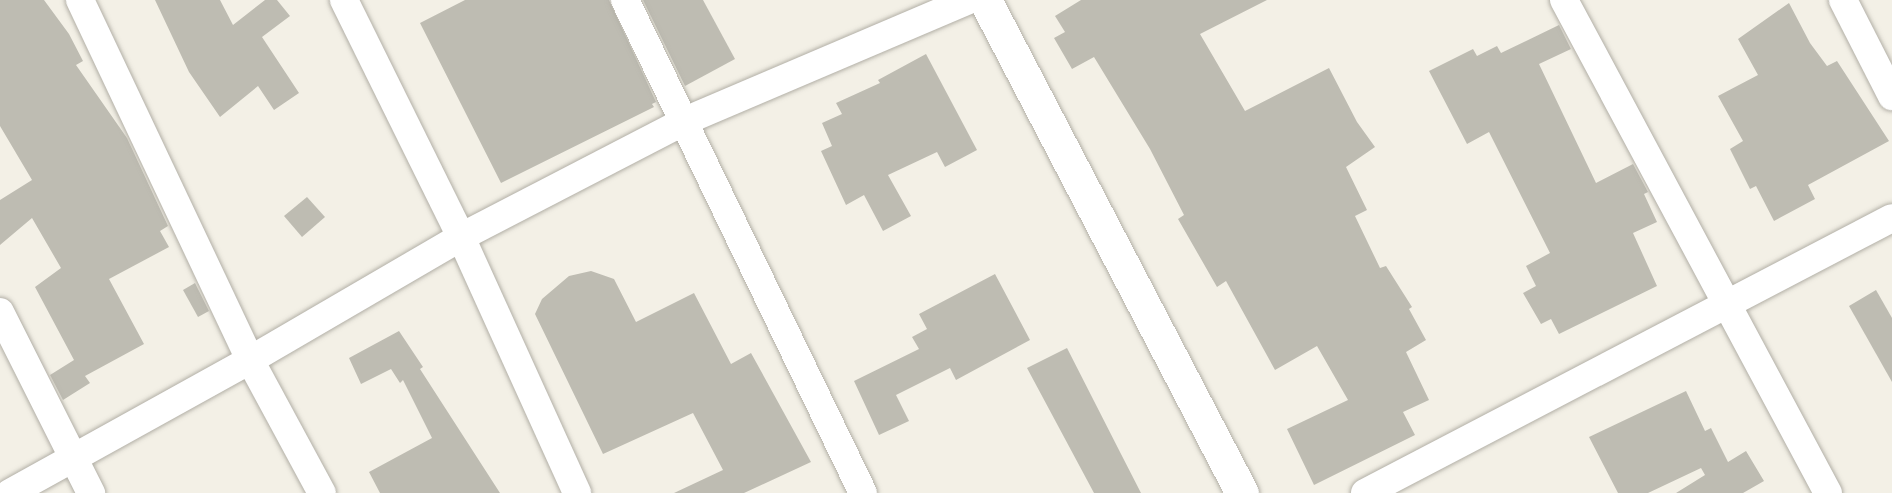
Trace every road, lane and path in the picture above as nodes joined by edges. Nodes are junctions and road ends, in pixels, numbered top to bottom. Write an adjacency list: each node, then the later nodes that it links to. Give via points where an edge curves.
1 (80, 0): 14 (street)
2 (344, 0): 11 (street)
3 (625, 0): 9 (street)
4 (969, 0): 9 (street)
5 (985, 0): 21 (street)
6 (1563, 0): 12 (street)
7 (1843, 0): 8 (street)
8 (1892, 96)
9 (685, 121): 11 (street); 20 (street)
10 (1892, 218): 12 (street)
11 (461, 237): 14 (street); 19 (street)
12 (1726, 305): 22 (street); 23 (street)
13 (0, 312): 15 (street)
14 (250, 360): 15 (street); 18 (street)
15 (75, 458): 16 (street); 17 (street)
16 (10, 493)
17 (91, 493)
18 (322, 493)
19 (577, 493)
20 (863, 493)
21 (1242, 493)
22 (1365, 493)
23 (1828, 493)

